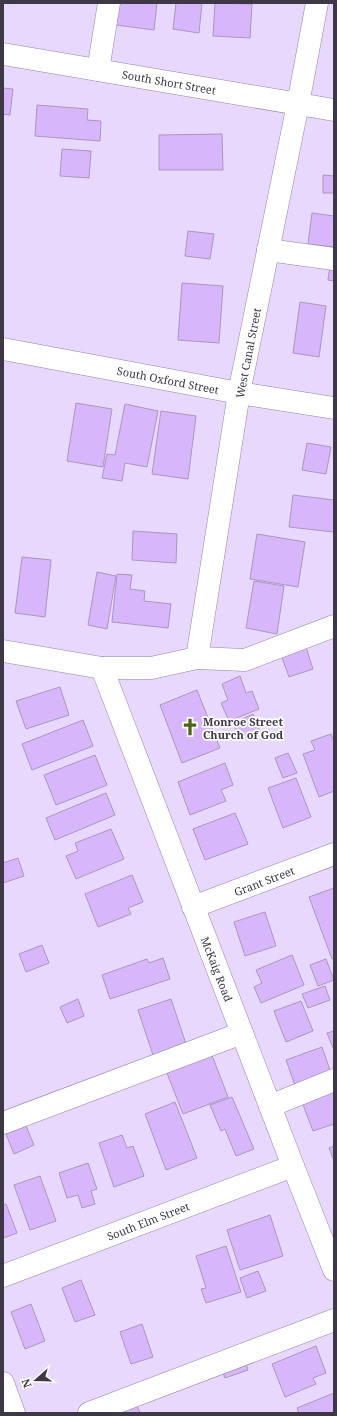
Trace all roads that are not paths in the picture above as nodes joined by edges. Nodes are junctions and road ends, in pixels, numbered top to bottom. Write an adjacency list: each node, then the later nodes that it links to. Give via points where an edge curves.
1 (109, 3): 4 (street)
2 (316, 3): 5 (street, West Canal Street)
3 (3, 54): 4 (street, South Short Street)
4 (98, 70): 5 (street, South Short Street)
5 (298, 104): 6 (street, South Short Street); 7 (street, West Canal Street)
6 (334, 110)
7 (268, 250): 8 (street); 10 (street, West Canal Street)
8 (334, 259)
9 (3, 349): 10 (street, South Oxford Street)
10 (239, 393): 11 (street, South Oxford Street); 14 (street, West Canal Street)
11 (334, 408)
12 (334, 626): 14 (street, via 245,660)
13 (3, 651): 15 (street)
14 (197, 658): 15 (street, via 151,668)
15 (102, 668): 17 (street, McKaig Road)
16 (334, 854): 17 (street, Grant Street)
17 (193, 907): 18 (street, McKaig Road)
18 (242, 1033): 20 (street, McKaig Road); 21 (street)
19 (334, 1080): 20 (street)
20 (270, 1106): 22 (street, McKaig Road)
21 (3, 1123)
22 (293, 1166): 23 (street, McKaig Road); 25 (street, South Elm Street)
23 (328, 1237): 24 (street, McKaig Road)
24 (334, 1270)
25 (3, 1276)
26 (334, 1320): 29 (street)
27 (3, 1382): 28 (street)
28 (14, 1413)
29 (89, 1413)

